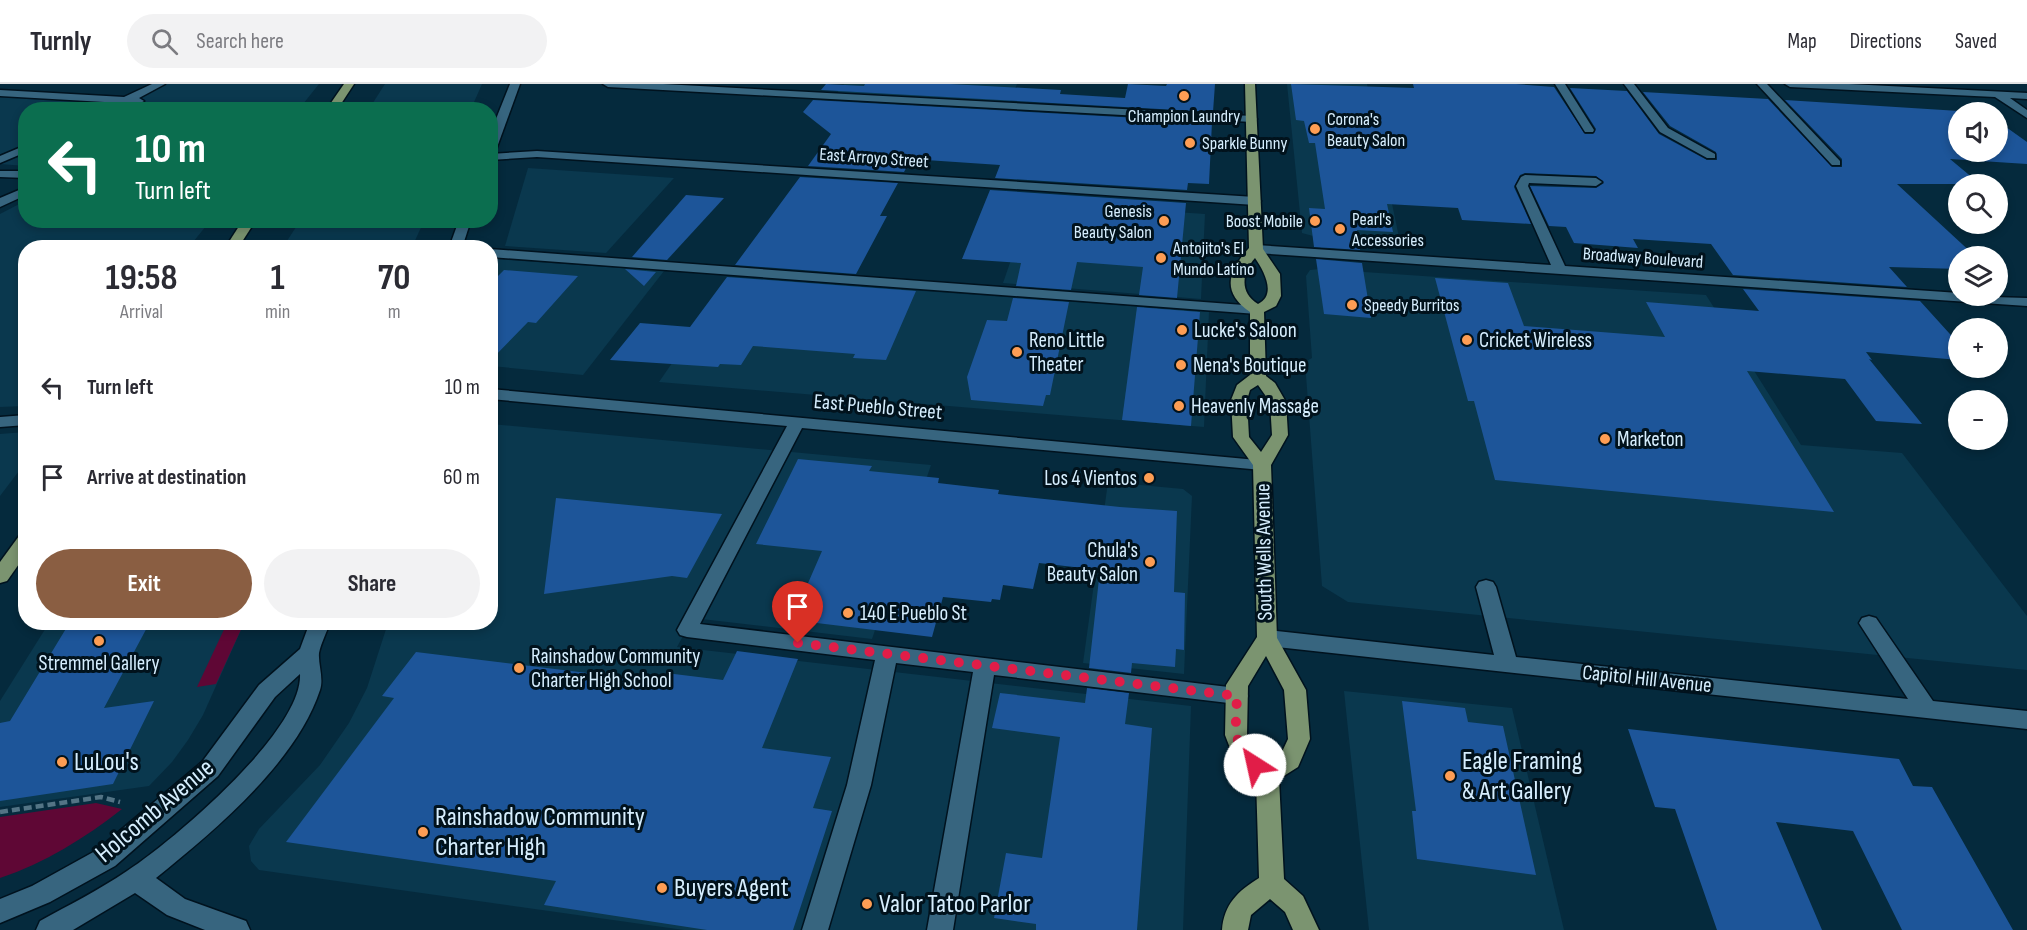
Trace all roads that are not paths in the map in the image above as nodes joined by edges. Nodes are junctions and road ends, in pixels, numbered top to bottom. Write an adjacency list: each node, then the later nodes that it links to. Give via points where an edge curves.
1 (160, 84): 14 (street)
2 (349, 84): 17 (main road)
3 (515, 84): 20 (street)
4 (608, 84): 19 (street)
5 (1250, 84): 19 (main road)
6 (1560, 84): 21 (street)
7 (1629, 84): 24 (street, via 1664,130)
8 (1762, 84): 26 (street)
9 (1790, 84): 12 (street)
10 (1982, 84): 12 (street)
11 (0, 93): 14 (street)
12 (1997, 94): 13 (street); 18 (street)
13 (2027, 96)
14 (126, 100): 15 (street); 16 (street)
15 (139, 101)
16 (122, 102)
17 (337, 102)
18 (2027, 116)
19 (1252, 120): 31 (main road)
20 (498, 129)
21 (1589, 130)
22 (18, 152): 25 (street)
23 (498, 156): 31 (street, East Arroyo Street, via 537,154)
24 (1711, 156)
25 (0, 160)
26 (1836, 163)
27 (0, 174): 28 (street)
28 (18, 175)
29 (1596, 182): 35 (street, via 1525,179 1522,186)
30 (18, 194): 32 (street)
31 (1254, 201): 33 (main road)
32 (0, 203)
33 (1256, 249): 35 (street, Broadway Boulevard); 37 (main road, via 1273,274 1274,296 1271,303); 37 (main road, via 1243,261 1237,294)
34 (498, 254): 37 (street)
35 (1560, 270): 36 (street, Broadway Boulevard)
36 (2027, 302)
37 (1257, 310): 38 (main road)
38 (1258, 377): 43 (main road, South Wells Avenue, via 1278,402 1280,422 1280,435); 43 (main road, South Wells Avenue, via 1244,388 1239,400 1241,437)
39 (498, 395): 42 (street, East Pueblo Street)
40 (18, 421): 41 (street)
41 (0, 422)
42 (797, 422): 43 (street, East Pueblo Street); 51 (street, via 687,630)
43 (1262, 465): 49 (main road, South Wells Avenue)
44 (18, 551): 45 (main road)
45 (1, 574)
46 (1486, 587): 52 (street)
47 (1869, 623): 55 (street)
48 (317, 630): 50 (street, Holcomb Avenue)
49 (1267, 638): 52 (street, Capitol Hill Avenue); 54 (main road, South Wells Avenue, via 1237,685); 57 (main road, South Wells Avenue, via 1295,690 1299,739 1290,760)
50 (309, 653): 58 (street, Holcomb Avenue, via 311,686 301,712 262,765 204,825); 60 (street, Holcomb Avenue, via 267,691 210,769 156,818 106,858 41,894)
51 (887, 654): 53 (street); 63 (street, via 859,785)
52 (1507, 664): 55 (street, Capitol Hill Avenue)
53 (985, 666): 54 (street); 64 (street)
54 (1237, 696): 57 (main road, South Wells Avenue, via 1236,735 1243,754)
55 (1926, 709): 56 (street, Capitol Hill Avenue)
56 (2027, 721)
57 (1268, 776): 59 (main road)
58 (136, 879): 61 (street, Holcomb Avenue); 62 (street, via 176,907)
59 (1272, 884): 65 (main road, via 1244,901 1235,917); 66 (main road, via 1294,904)
60 (0, 910)
61 (49, 930)
62 (237, 930)
63 (815, 930)
64 (940, 930)
65 (1235, 930)
66 (1306, 930)

